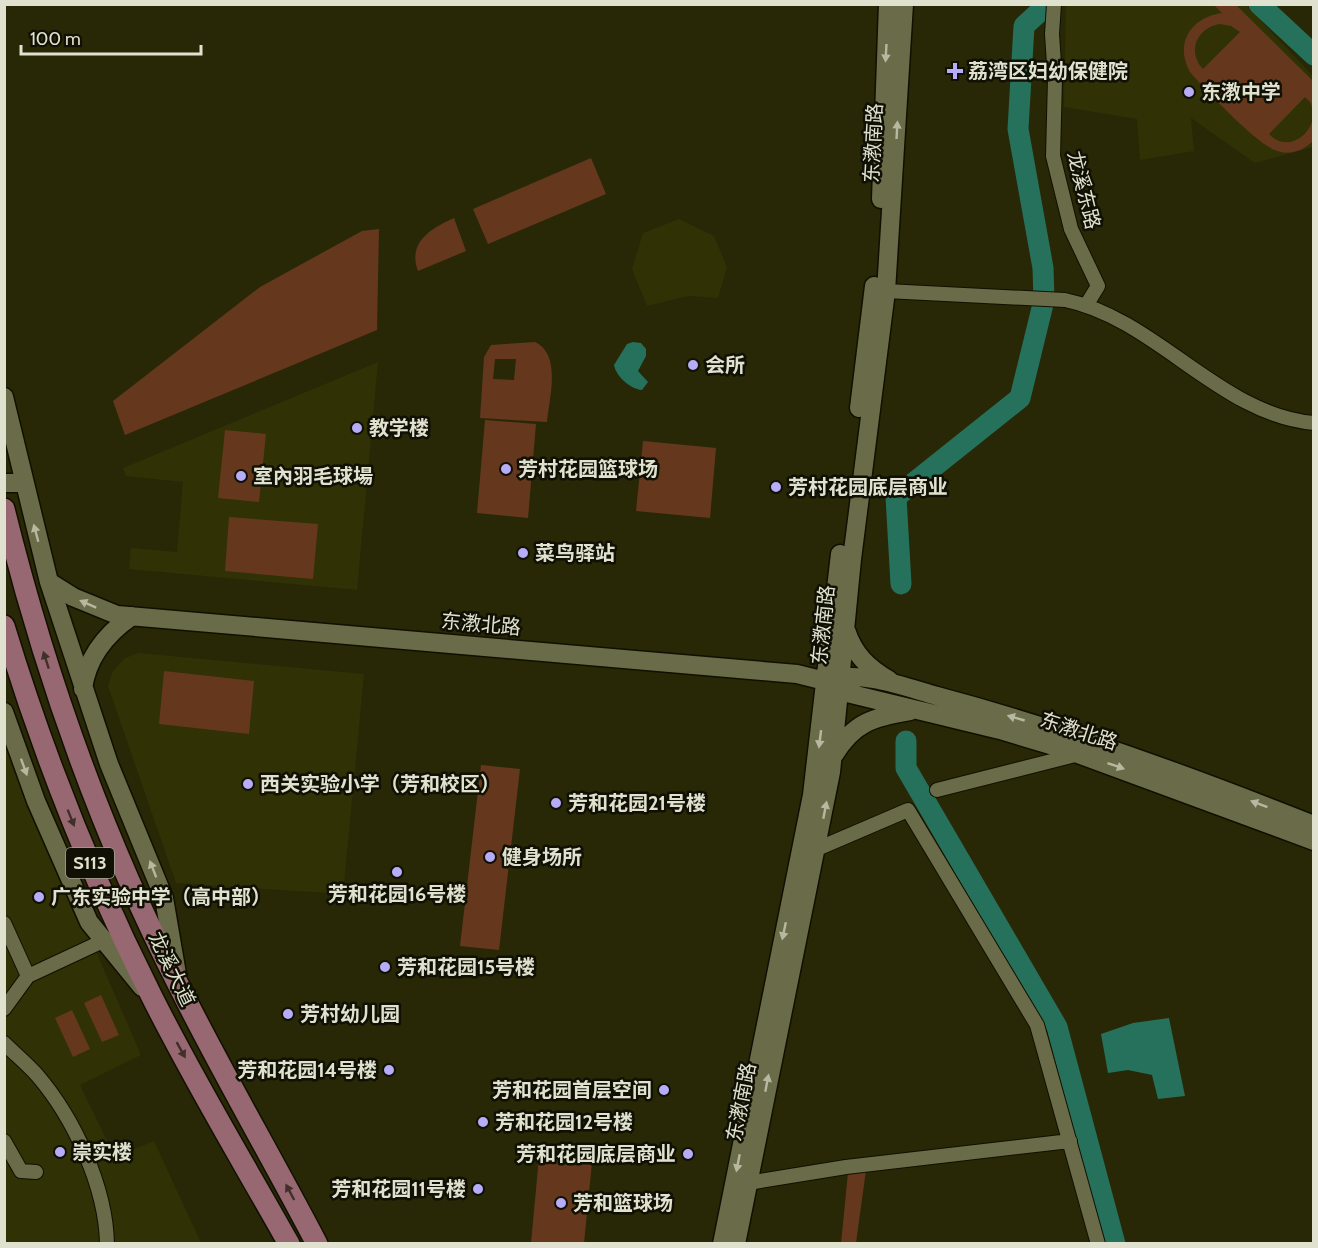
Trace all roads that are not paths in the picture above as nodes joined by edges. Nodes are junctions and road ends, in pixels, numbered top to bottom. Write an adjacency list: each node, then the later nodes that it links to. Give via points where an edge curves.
1 (888, 4): 15 (street, 东漖南路, one-way to 15, via 875,274)
2 (903, 4): 4 (street, 东漖南路, one-way to 2)
3 (1054, 4): 5 (street, 龙溪东路, via 1053,156 1071,229 1098,286)
4 (886, 291): 5 (street); 14 (street, 东漖南路)
5 (1087, 304): 7 (street, via 1176,354 1246,403 1269,414)
6 (4, 397): 9 (street)
7 (1314, 423)
8 (4, 483): 9 (street)
9 (24, 483): 11 (street, one-way to 9)
10 (4, 509): 29 (main road, 龙溪大道 / S113, one-way to 10, via 108,830 64,716)
11 (49, 582): 12 (street, 东漖北路, one-way to 11, via 97,608); 17 (street)
12 (132, 616): 15 (street, 东漖北路, via 703,665 796,674); 17 (street, via 98,647 85,672)
13 (4, 626): 30 (main road, 龙溪大道 / S113, one-way to 30, via 35,723 82,846)
14 (845, 627): 15 (street, 东漖南路); 16 (street, via 859,658)
15 (835, 683): 16 (street, 东漖北路); 18 (street, 东漖北路); 21 (street, 东漖南路); 40 (street, 东漖南路, one-way to 40)
16 (898, 686): 23 (street, 东漖北路, one-way to 16, via 1063,733)
17 (83, 689): 29 (street, one-way to 17, via 164,898)
18 (918, 710): 20 (street, 东漖北路); 21 (street, via 863,723 843,739)
19 (4, 712): 27 (street, one-way to 27, via 74,891)
20 (1079, 754): 22 (street); 24 (street, 东漖北路, one-way to 24)
21 (833, 756): 25 (street, 东漖南路, one-way to 21)
22 (937, 790)
23 (1314, 825)
24 (1314, 840)
25 (817, 849): 34 (street, via 908,810 1037,1025); 36 (street, 东漖南路, one-way to 25)
26 (4, 923): 28 (street)
27 (103, 941): 28 (street); 30 (street)
28 (28, 976): 31 (street)
29 (179, 987): 39 (main road, 龙溪大道 / S113, one-way to 29)
30 (153, 999): 38 (main road, 龙溪大道 / S113, one-way to 38)
31 (4, 1009)
32 (4, 1043): 37 (street, via 43,1084 89,1161)
33 (4, 1141): 35 (street, via 21,1171)
34 (1070, 1141): 36 (street, via 846,1167); 42 (street)
35 (36, 1172)
36 (748, 1184): 41 (street, 东漖南路)
37 (107, 1244)
38 (289, 1244)
39 (317, 1244)
40 (722, 1244)
41 (736, 1244)
42 (1098, 1244)

